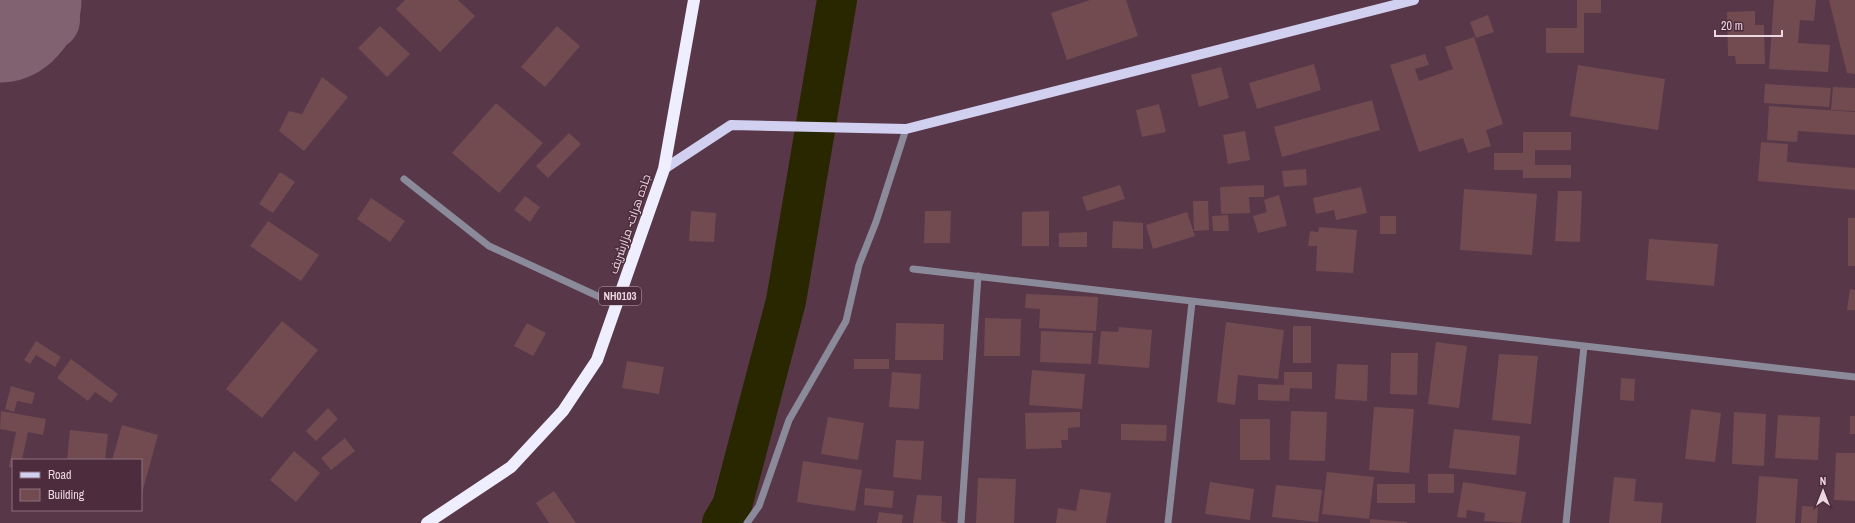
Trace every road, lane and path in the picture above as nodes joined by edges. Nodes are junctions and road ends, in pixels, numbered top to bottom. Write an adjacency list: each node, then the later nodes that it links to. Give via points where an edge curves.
1 (694, 0): 4 (highway, جاده هرات- مزارشریف / NH0103)
2 (1414, 0): 3 (main road)
3 (906, 129): 4 (main road, via 731,125); 13 (street, via 876,222 859,265 846,321 789,420 759,506)
4 (664, 169): 9 (highway, جاده هرات- مزارشریف / NH0103)
5 (404, 179): 9 (street, via 489,246)
6 (913, 269): 7 (street)
7 (978, 276): 8 (street); 14 (street)
8 (1192, 302): 10 (street); 15 (street)
9 (617, 305): 12 (highway, جاده هرات- مزارشریف / NH0103, via 597,360 563,411 511,467)
10 (1584, 346): 11 (street); 16 (street)
11 (1855, 378)
12 (427, 523)
13 (747, 523)
14 (961, 523)
15 (1168, 523)
16 (1566, 523)

